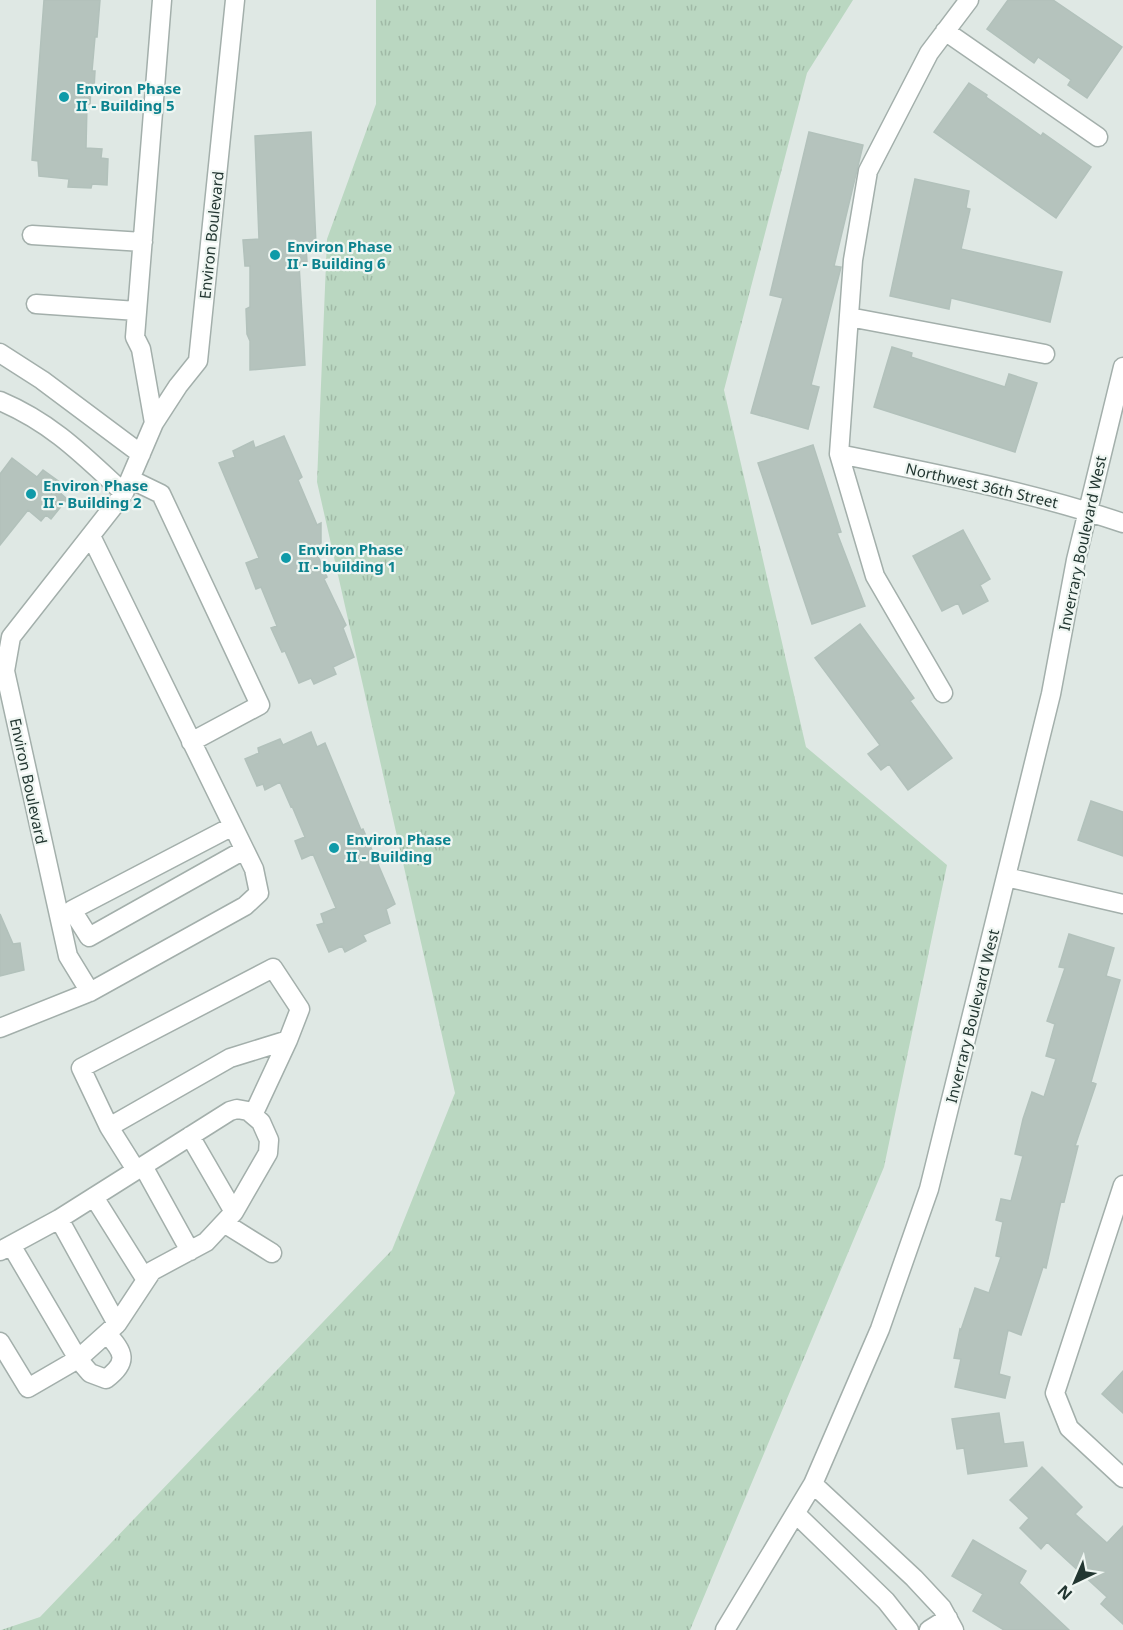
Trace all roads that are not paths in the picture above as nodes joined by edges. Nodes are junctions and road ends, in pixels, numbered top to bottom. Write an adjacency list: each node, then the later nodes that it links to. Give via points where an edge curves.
1 (162, 0): 7 (street)
2 (235, 0): 15 (street, Environ Boulevard, via 198,361)
3 (969, 0): 4 (street)
4 (945, 31): 5 (street); 10 (street, via 928,53 868,171 853,260)
5 (1098, 137)
6 (33, 236): 7 (street)
7 (142, 242): 9 (street)
8 (36, 304): 9 (street)
9 (137, 311): 15 (street, via 135,337 141,349)
10 (849, 317): 12 (street); 17 (street)
11 (0, 353): 16 (street)
12 (1045, 354)
13 (1123, 367): 19 (street, Inverrary Boulevard West)
14 (0, 401): 18 (street, via 25,412)
15 (154, 423): 16 (street, Environ Boulevard)
16 (141, 454): 18 (street, Environ Boulevard)
17 (839, 454): 19 (street, Northwest 36th Street, via 938,473); 22 (street, via 875,576)
18 (127, 486): 21 (street, Environ Boulevard); 24 (street, via 161,494 260,705)
19 (1087, 511): 20 (street, Northwest 36th Street); 27 (street, Inverrary Boulevard West, via 1051,694)
20 (1123, 523)
21 (91, 536): 23 (street, Environ Boulevard, via 11,637 5,671); 24 (street)
22 (943, 693)
23 (6, 703): 29 (street, Environ Boulevard, via 68,956)
24 (191, 742): 25 (street)
25 (232, 826): 26 (street); 26 (street, via 72,910 89,937)
26 (244, 850): 29 (street, via 254,869 259,893 245,906)
27 (1006, 877): 28 (street); 48 (street, Inverrary Boulevard West, via 929,1189 880,1329)
28 (1123, 904)
29 (90, 992): 30 (street)
30 (0, 1028)
31 (288, 1040): 32 (street); 33 (street, via 230,1058); 33 (street, via 300,1009 273,968 81,1068)
32 (254, 1115): 34 (street, via 243,1110 230,1111); 38 (street, via 266,1130 268,1154)
33 (109, 1127): 35 (street)
34 (190, 1136): 35 (street); 38 (street)
35 (140, 1168): 37 (street); 41 (street)
36 (1123, 1185): 47 (street, via 1055,1394 1069,1428)
37 (94, 1197): 39 (street); 43 (street)
38 (229, 1218): 41 (street, via 206,1242); 42 (street)
39 (59, 1219): 40 (street); 44 (street)
40 (5, 1248): 46 (street)
41 (190, 1251): 43 (street, via 152,1271)
42 (272, 1252)
43 (146, 1280): 44 (street)
44 (112, 1329): 46 (street); 46 (street, via 121,1348 118,1371 106,1379 90,1373)
45 (0, 1342): 46 (street, via 28,1388)
46 (78, 1359)
47 (1123, 1478)
48 (813, 1484): 49 (street, Inverrary Boulevard West); 50 (street, via 914,1578 942,1608)
49 (796, 1514): 51 (street, Inverrary Boulevard West); 52 (street, via 886,1601)
50 (951, 1624): 53 (street)
51 (725, 1630)
52 (909, 1630)
53 (929, 1630)

